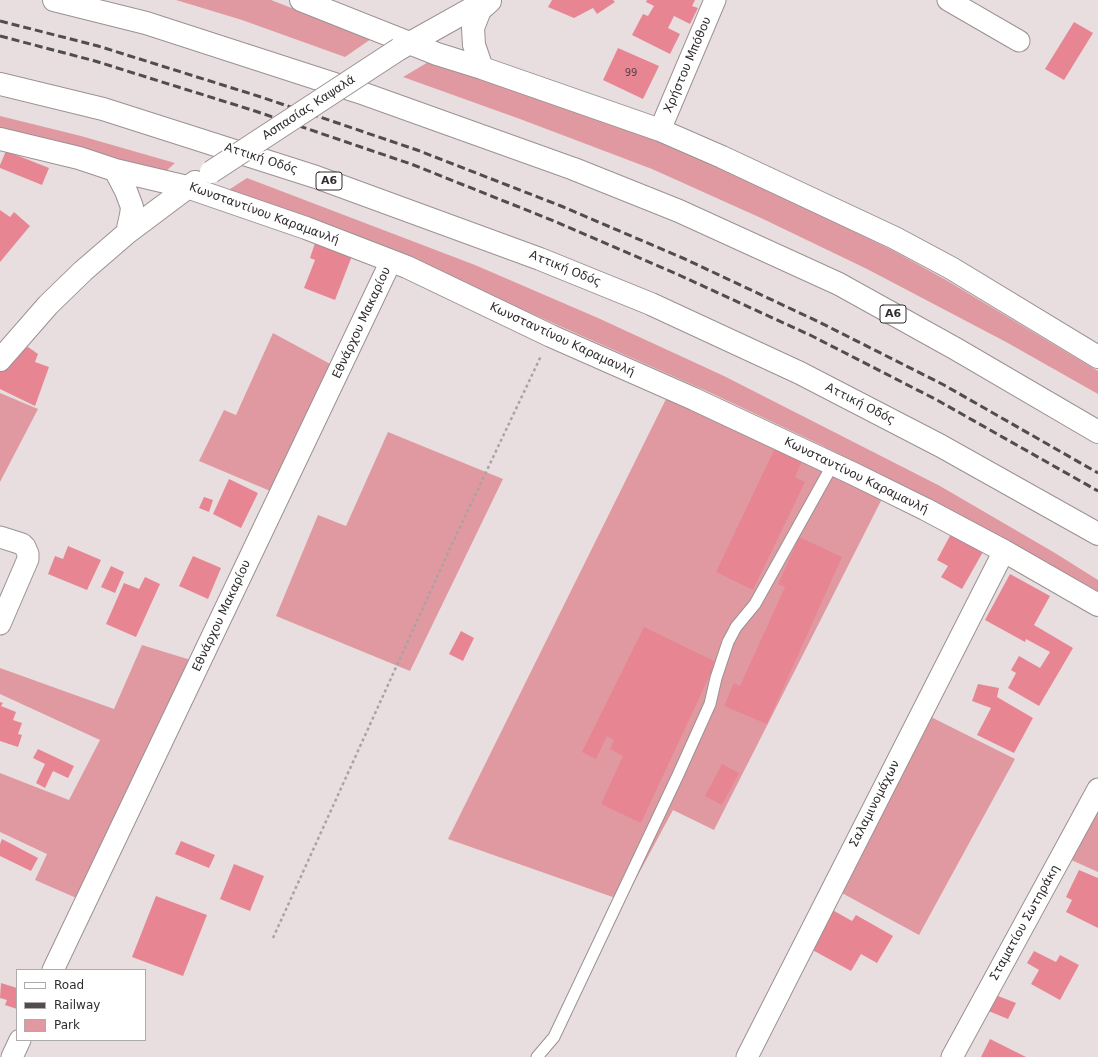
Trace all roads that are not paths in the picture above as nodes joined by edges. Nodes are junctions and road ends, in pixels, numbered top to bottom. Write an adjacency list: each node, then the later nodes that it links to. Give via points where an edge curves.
1 (54, 0): 19 (main road, Α6, via 146,23 359,92 574,169 679,211 839,284)
2 (301, 0): 8 (main road)
3 (487, 0): 8 (main road, Ασπασίας Καψαλά)
4 (491, 0): 9 (main road, via 480,10 472,28 474,45)
5 (715, 0): 11 (street, Χρήστου Μπόθου)
6 (948, 0): 7 (street)
7 (1019, 41)
8 (405, 47): 9 (main road); 14 (main road, Ασπασίας Καψαλά, bridge)
9 (482, 68): 11 (main road)
10 (0, 84): 21 (main road, Αττική Οδός / Α6, via 103,109 316,176 540,259 651,304 800,373 920,435)
11 (660, 130): 18 (main road, via 895,238 951,268)
12 (0, 139): 13 (main road, Κωνσταντίνου Καραμανλή)
13 (115, 170): 14 (main road, Κωνσταντίνου Καραμανλή); 15 (main road, via 132,207)
14 (187, 187): 15 (main road, Ασπασίας Καψαλά); 16 (main road, Κωνσταντίνου Καραμανλή, via 306,228)
15 (128, 233): 17 (main road, Ασπασίας Καψαλά, via 48,305)
16 (391, 261): 20 (main road, Κωνσταντίνου Καραμανλή); 27 (street, Εθνάρχου Μακαρίου)
17 (1, 357)
18 (1098, 357)
19 (1098, 432)
20 (834, 464): 23 (main road, Κωνσταντίνου Καραμανλή); 30 (lane, via 755,604 736,626 716,678 710,704 678,775 554,1036)
21 (1098, 534)
22 (0, 537): 25 (street, via 22,544 28,559)
23 (1004, 551): 24 (main road, Κωνσταντίνου Καραμανλή); 31 (street, Σαλαμινομάχων)
24 (1098, 605)
25 (0, 624)
26 (1098, 789): 32 (street, Σταματίου Σωτηράκη)
27 (53, 969)
28 (20, 1041): 29 (street)
29 (12, 1057)
30 (537, 1057)
31 (747, 1057)
32 (952, 1057)

